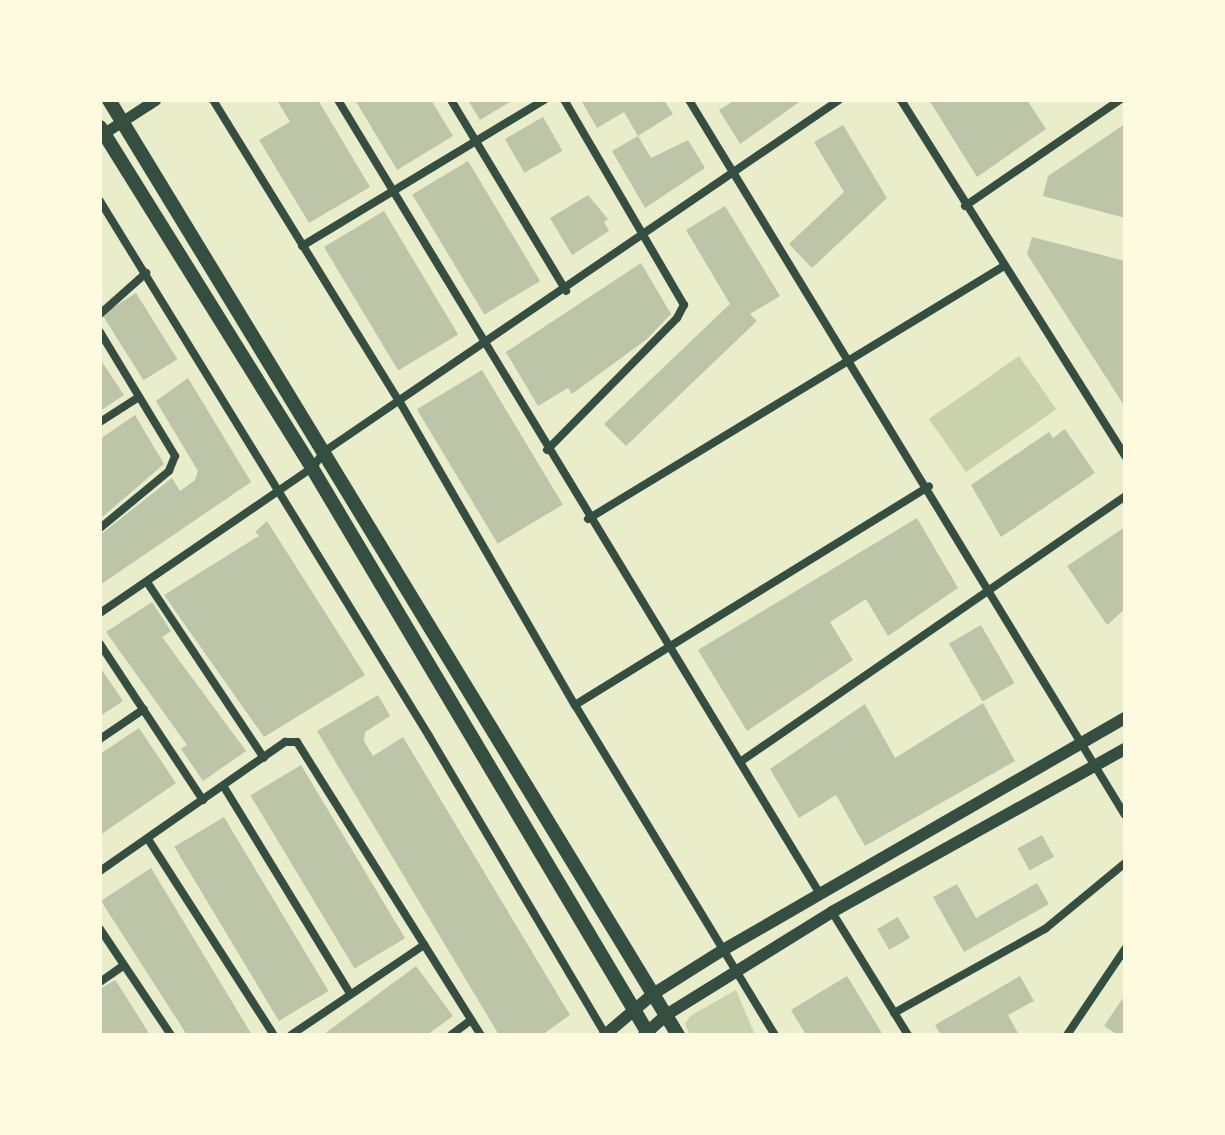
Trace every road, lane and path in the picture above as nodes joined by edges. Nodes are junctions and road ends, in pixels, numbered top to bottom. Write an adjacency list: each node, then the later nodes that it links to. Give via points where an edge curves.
1 (155, 100): 12 (street)
2 (213, 100): 20 (street)
3 (338, 100): 16 (street)
4 (451, 100): 14 (street)
5 (544, 100): 14 (street)
6 (564, 100): 19 (street)
7 (689, 100): 15 (street)
8 (839, 100): 15 (street)
9 (901, 100): 18 (street)
10 (1120, 100): 18 (street)
11 (108, 103): 12 (highway)
12 (122, 122): 13 (street); 32 (highway)
13 (102, 130): 34 (highway)
14 (476, 142): 16 (street); 23 (street)
15 (733, 174): 19 (street); 27 (street)
16 (393, 191): 20 (street); 26 (street)
17 (100, 201): 22 (street)
18 (965, 206): 21 (street)
19 (645, 237): 23 (street); 31 (street, via 682,296 683,309)
20 (302, 246): 29 (street)
21 (1002, 267): 27 (street); 33 (street)
22 (146, 273): 24 (street); 36 (street)
23 (566, 291): 26 (street)
24 (100, 314)
25 (100, 332): 28 (street)
26 (485, 345): 29 (street); 31 (street)
27 (847, 361): 35 (street); 38 (street)
28 (139, 397): 30 (street); 39 (street, via 175,461)
29 (401, 404): 32 (street); 45 (street)
30 (100, 422)
31 (547, 450): 38 (street)
32 (325, 451): 34 (street); 70 (highway)
33 (1125, 456)
34 (312, 468): 36 (street); 71 (highway)
35 (929, 486): 41 (street); 44 (street)
36 (277, 493): 40 (street); 81 (street)
37 (1125, 496): 41 (street)
38 (588, 519): 44 (street)
39 (100, 528)
40 (147, 582): 42 (street); 51 (street)
41 (990, 588): 49 (street); 52 (street)
42 (100, 613)
43 (100, 644): 46 (street)
44 (666, 647): 45 (street); 52 (street)
45 (575, 705): 65 (street)
46 (144, 709): 48 (street); 55 (street)
47 (1125, 718): 49 (main road)
48 (100, 739)
49 (1080, 745): 53 (street); 60 (main road)
50 (1125, 749): 53 (main road)
51 (264, 758): 54 (street); 63 (street, via 285,742 303,746)
52 (740, 762): 60 (street)
53 (1095, 768): 56 (street); 61 (main road)
54 (224, 787): 55 (street); 69 (street)
55 (203, 800): 57 (street)
56 (1125, 815)
57 (148, 839): 59 (street); 77 (street)
58 (1125, 863): 72 (street, via 1045,929)
59 (100, 871)
60 (820, 894): 65 (main road)
61 (832, 912): 67 (main road); 72 (street)
62 (100, 929): 66 (street)
63 (424, 945): 69 (street); 74 (street)
64 (1125, 949): 85 (street)
65 (723, 950): 67 (street); 70 (main road)
66 (124, 965): 68 (street); 76 (street)
67 (738, 974): 73 (main road); 83 (street)
68 (100, 982)
69 (349, 992): 78 (street)
70 (653, 994): 71 (main road); 73 (highway)
71 (633, 1011): 75 (highway); 81 (main road)
72 (894, 1013): 84 (street)
73 (666, 1015): 75 (main road); 82 (highway)
74 (471, 1020): 79 (street); 80 (street)
75 (646, 1034)
76 (171, 1035)
77 (274, 1035)
78 (291, 1035)
79 (451, 1035)
80 (481, 1035)
81 (606, 1035)
82 (678, 1035)
83 (775, 1035)
84 (908, 1035)
85 (1067, 1035)

